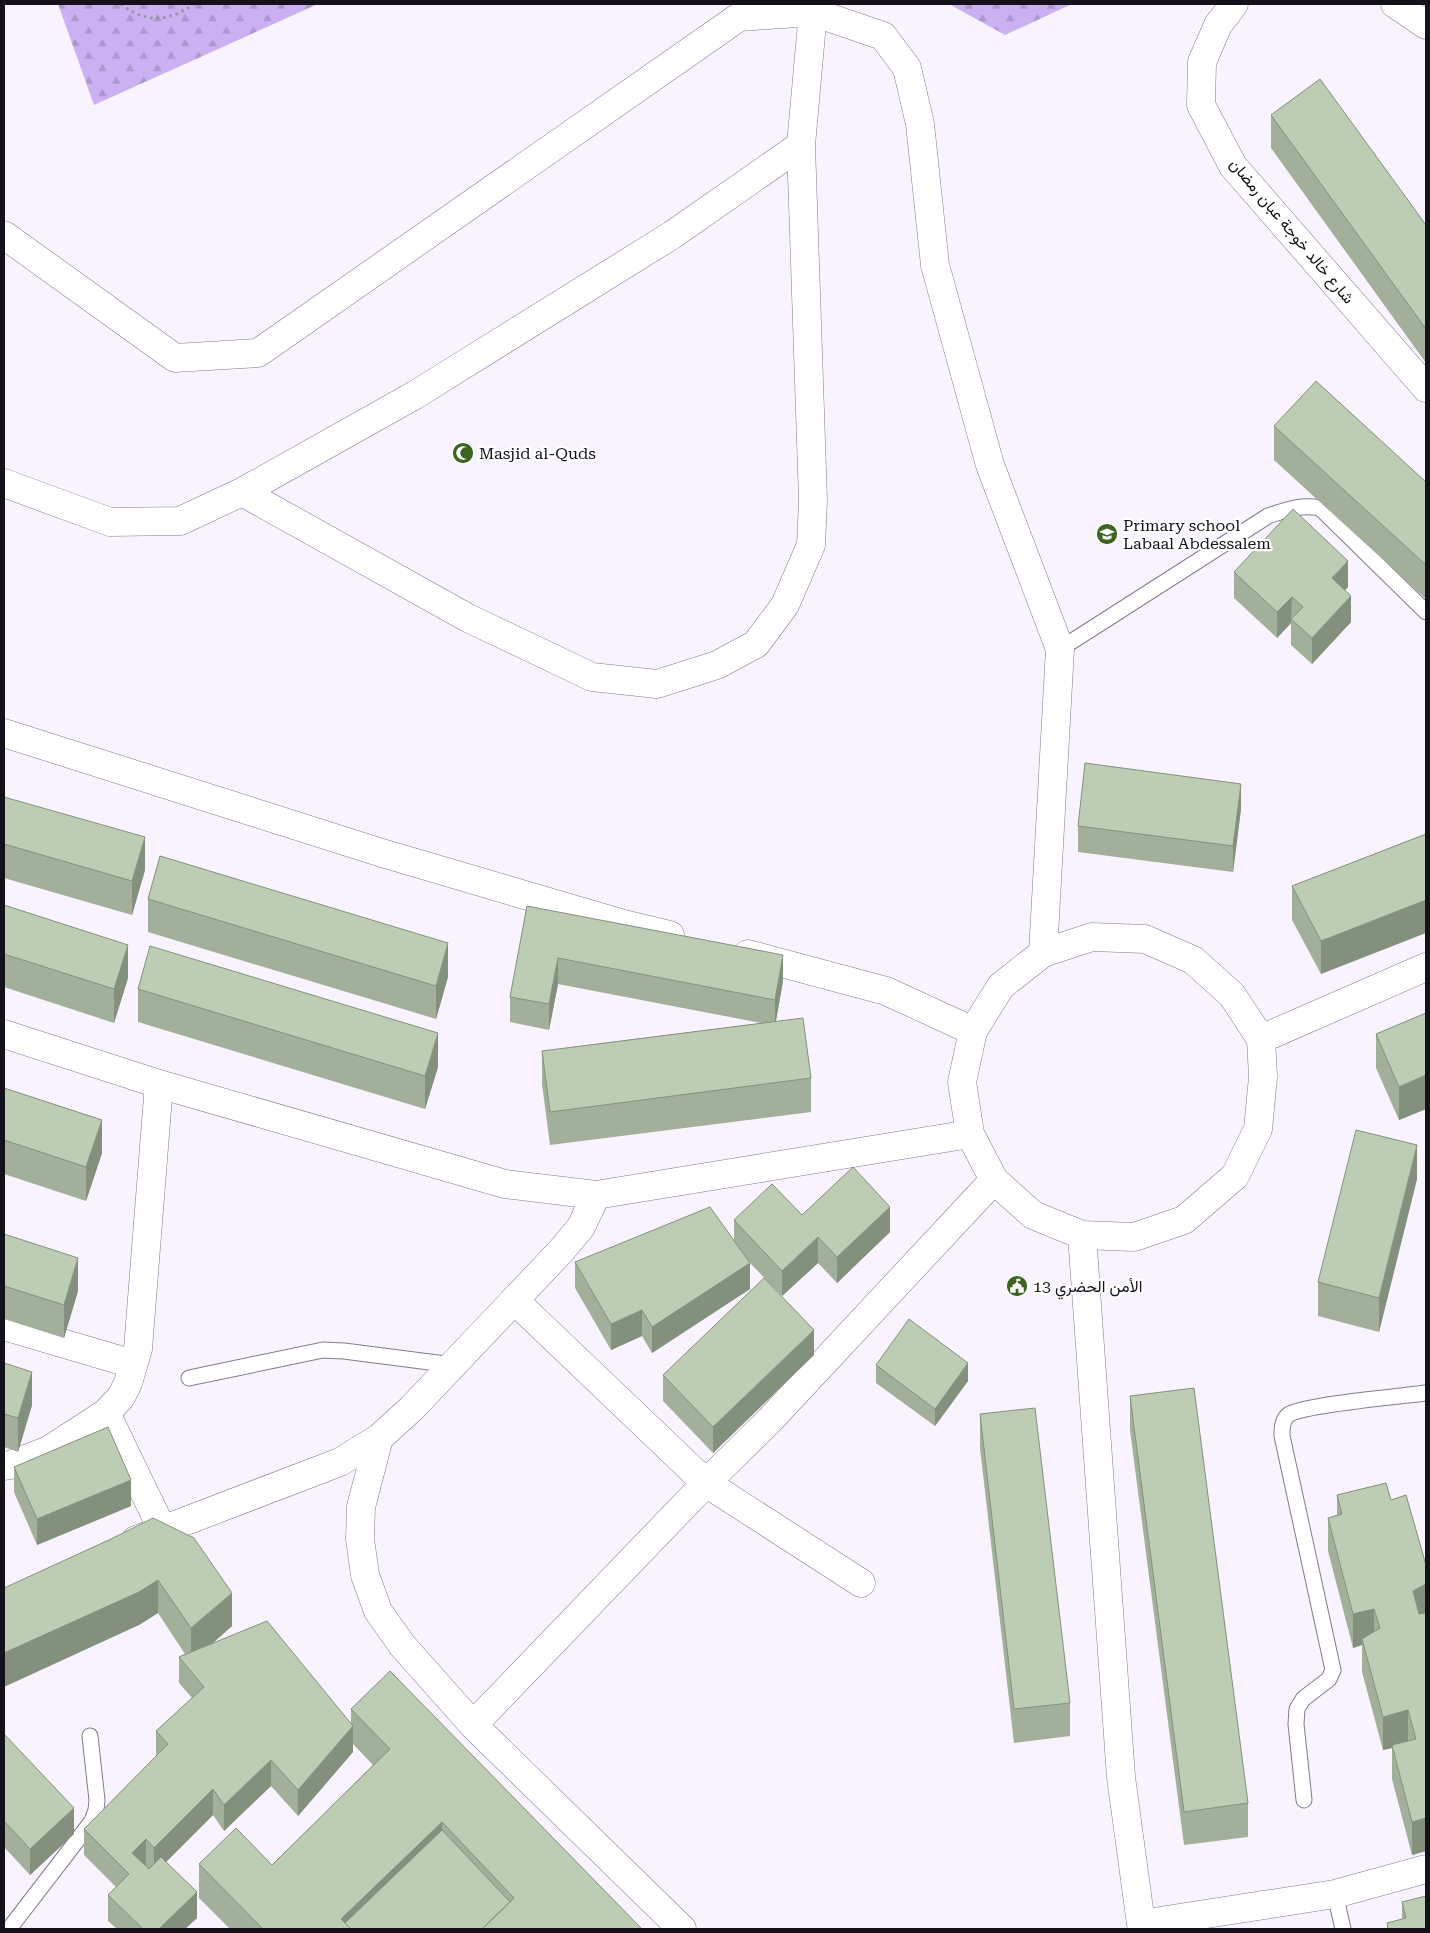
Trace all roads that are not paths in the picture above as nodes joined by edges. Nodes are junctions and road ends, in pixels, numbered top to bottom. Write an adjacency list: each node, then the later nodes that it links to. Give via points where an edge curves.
1 (1234, 4): 7 (street, شارع خالد خوجة عبان رمضان, via 1218,25 1202,62 1201,105 1233,166)
2 (1395, 4): 4 (street)
3 (813, 12): 5 (street); 6 (street, via 739,17 258,353 174,358); 11 (street, via 883,36 907,68 920,124 935,265 990,465)
4 (1426, 25)
5 (801, 145): 9 (street, via 672,235 440,379); 9 (street, via 813,500 810,545 785,605 756,644 717,665 657,684 592,677 468,618)
6 (4, 235)
7 (1426, 388)
8 (4, 483): 9 (street, via 110,522 180,521)
9 (242, 492)
10 (1426, 612): 11 (lane, via 1320,508 1308,505 1268,516)
11 (1060, 648): 15 (street)
12 (4, 733): 13 (street, via 392,856 620,923)
13 (698, 942)
14 (727, 949): 17 (street, via 886,991)
15 (1042, 953): 17 (street, via 1001,986); 19 (street, via 1092,937 1145,939 1193,960 1232,995)
16 (1426, 967): 19 (street)
17 (973, 1031): 21 (street, via 962,1082)
18 (4, 1034): 20 (street)
19 (1261, 1039): 24 (street, via 1263,1077 1258,1128 1235,1176 1184,1220 1134,1237)
20 (159, 1084): 23 (street, via 505,1184); 27 (street, via 138,1349)
21 (970, 1134): 22 (street); 23 (street)
22 (994, 1180): 24 (street, via 1033,1216); 34 (street, via 770,1420)
23 (596, 1196): 25 (street, via 581,1227)
24 (1082, 1235): 43 (street, via 1121,1777)
25 (514, 1300): 28 (street); 34 (street)
26 (4, 1326): 27 (street)
27 (133, 1364): 31 (street, via 122,1397)
28 (453, 1365): 29 (lane, via 323,1350); 32 (street)
29 (189, 1378)
30 (1426, 1392): 40 (lane, via 1294,1412 1281,1426 1333,1670 1329,1679 1303,1699 1297,1709)
31 (106, 1413): 33 (street, via 48,1450); 35 (street)
32 (380, 1438): 35 (street, via 340,1462); 38 (street, via 361,1507 360,1539 365,1575 378,1611 397,1638)
33 (4, 1466)
34 (706, 1483): 37 (street); 38 (street)
35 (162, 1530): 36 (street)
36 (115, 1548)
37 (861, 1583)
38 (473, 1725): 45 (street)
39 (90, 1736): 44 (lane, via 97,1800 92,1821)
40 (1304, 1800)
41 (1426, 1869): 42 (street)
42 (1335, 1894): 43 (street); 46 (lane)
43 (1142, 1927)
44 (9, 1929)
45 (682, 1929)
46 (1343, 1929)

